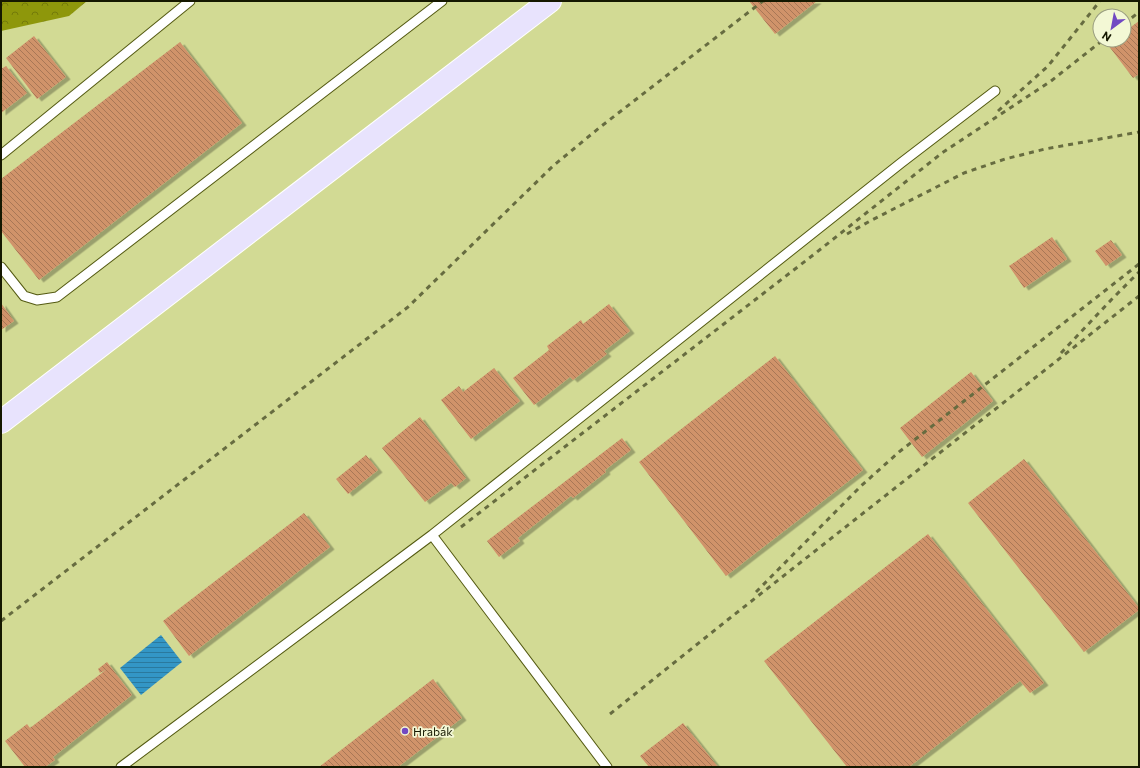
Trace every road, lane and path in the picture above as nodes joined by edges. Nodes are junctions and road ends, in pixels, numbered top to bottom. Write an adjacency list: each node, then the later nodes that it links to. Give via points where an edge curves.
1 (190, 1): 5 (lane)
2 (442, 1): 6 (lane, via 57,297 37,300 24,296)
3 (550, 1): 7 (main road)
4 (995, 91): 8 (lane, via 894,168)
5 (1, 155)
6 (1, 267)
7 (1, 422)
8 (432, 535): 9 (lane); 10 (lane)
9 (121, 767)
10 (607, 767)

